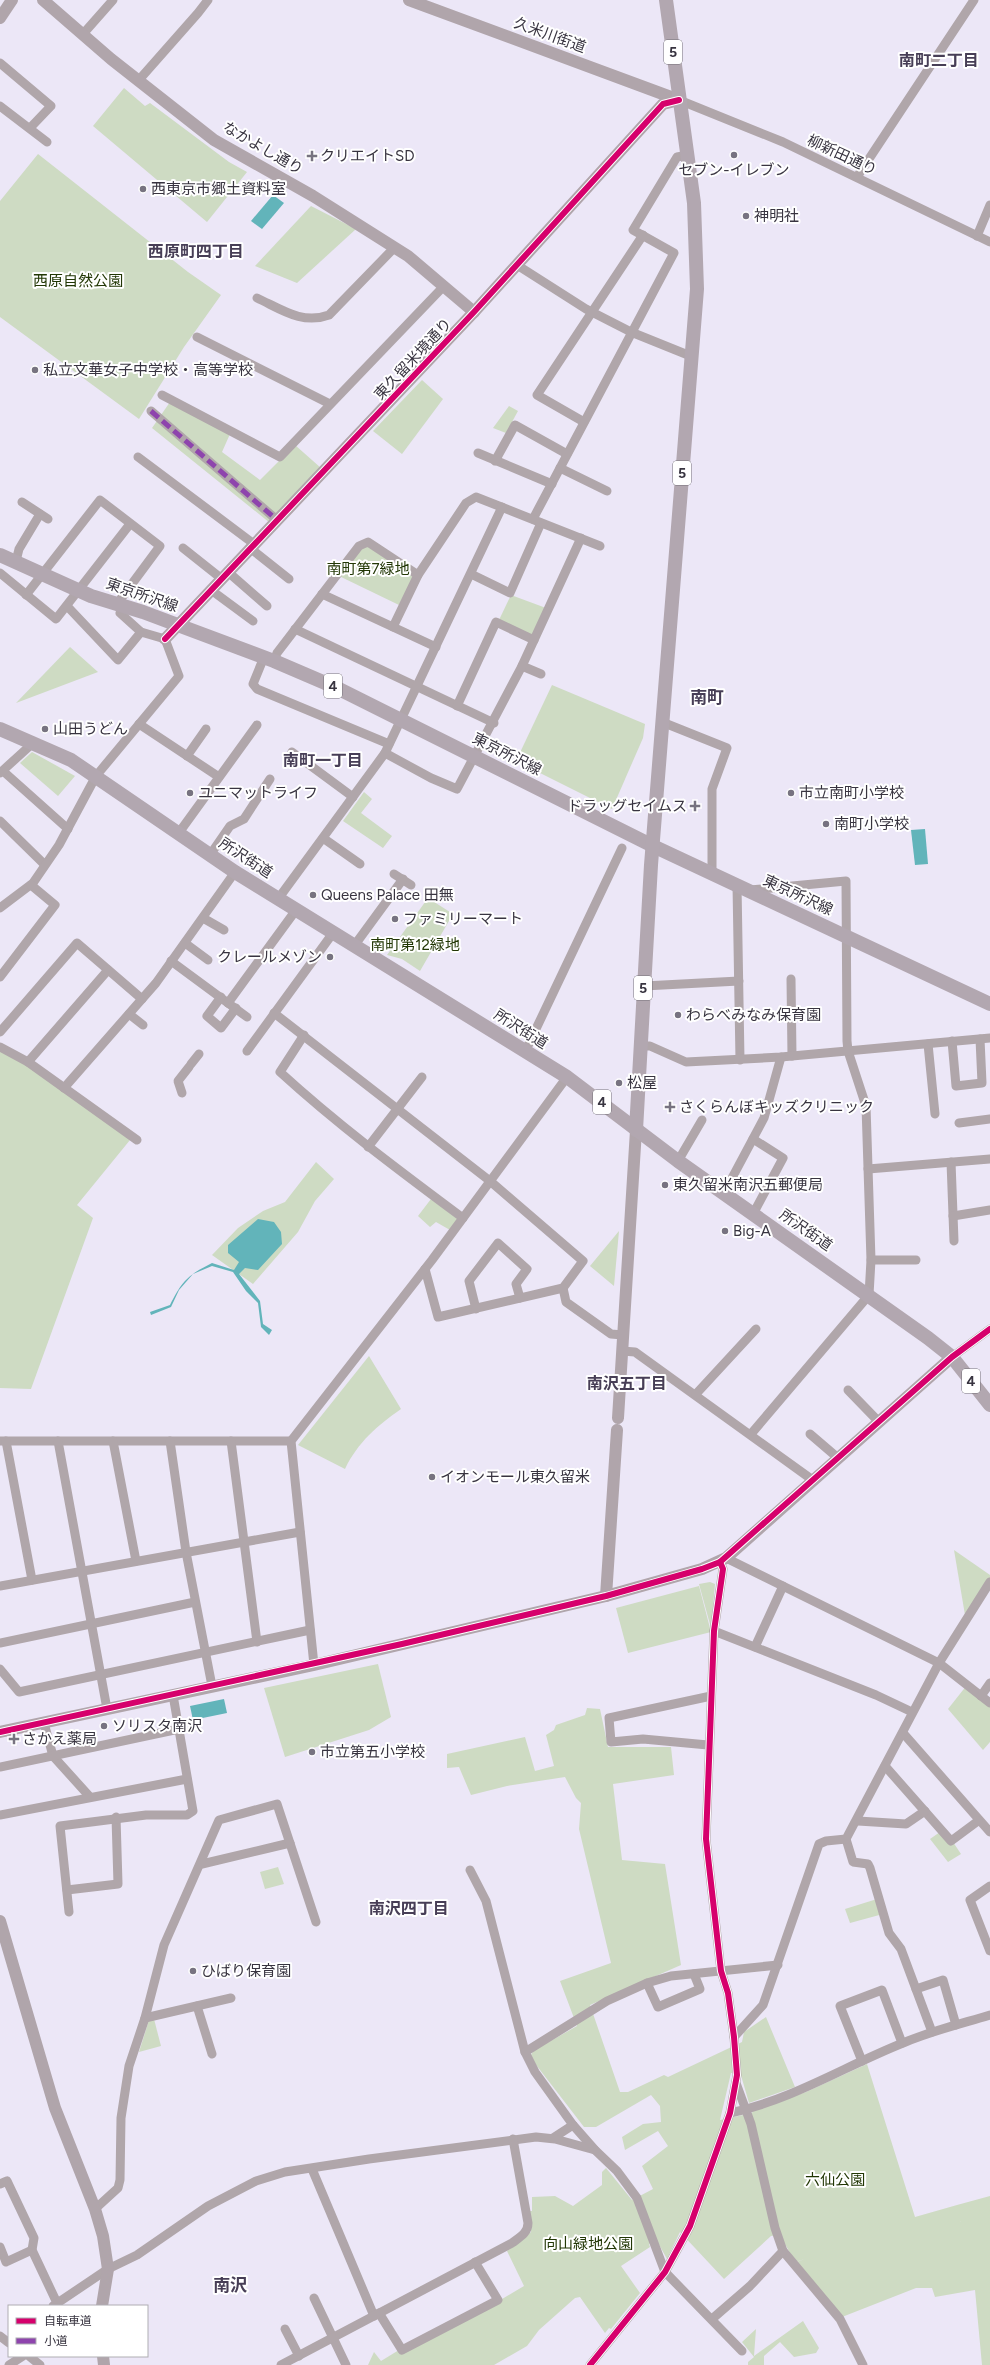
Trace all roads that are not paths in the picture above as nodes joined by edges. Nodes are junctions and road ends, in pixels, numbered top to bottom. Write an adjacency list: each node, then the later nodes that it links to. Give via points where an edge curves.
1 (12, 0): 8 (street)
2 (44, 0): 9 (street, なかよし通り)
3 (113, 0): 9 (street)
4 (208, 0): 11 (street)
5 (409, 0): 12 (street, 久米川街道)
6 (666, 0): 12 (main road, 5)
7 (974, 0): 17 (street)
8 (0, 18)
9 (84, 34): 11 (street, なかよし通り)
10 (0, 63): 14 (street, via 51,106)
11 (138, 81): 22 (street, なかよし通り, via 214,140)
12 (679, 100): 16 (main road, 5); 17 (street, 柳新田通り, via 783,142); 23 (street, 東久留米境通り, via 663,104)
13 (0, 106): 14 (street)
14 (30, 128): 15 (street)
15 (47, 142)
16 (688, 155): 19 (street, via 677,157 633,230); 30 (main road, 5, via 696,243 697,289)
17 (858, 177): 20 (street, 柳新田通り)
18 (990, 205): 20 (street)
19 (643, 235): 27 (street); 28 (street, via 674,252)
20 (977, 236): 21 (street, 柳新田通り)
21 (990, 242)
22 (396, 247): 24 (street, なかよし通り); 25 (street, via 329,315 316,320 301,318)
23 (517, 265): 26 (street, 東久留米境通り); 27 (street)
24 (444, 286): 26 (street, なかよし通り); 32 (street)
25 (257, 298)
26 (474, 312): 44 (street, 東久留米境通り)
27 (593, 312): 28 (street); 34 (street, via 537,395)
28 (631, 332): 30 (street); 34 (street)
29 (197, 337): 32 (street)
30 (693, 357): 79 (main road, 5)
31 (162, 395): 32 (street, via 280,456)
32 (330, 404)
33 (151, 411): 44 (street)
34 (584, 422): 36 (street)
35 (478, 453): 38 (street)
36 (567, 454): 38 (street, via 515,425); 39 (street)
37 (138, 457): 48 (street)
38 (495, 460): 40 (street)
39 (560, 468): 40 (street); 41 (street)
40 (552, 484): 45 (street)
41 (607, 491)
42 (22, 502): 51 (street, via 44,516 19,549)
43 (502, 508): 45 (street); 54 (street); 56 (street, via 476,497 466,503)
44 (277, 520): 48 (street, 東久留米境通り)
45 (537, 521): 47 (street); 54 (street, via 510,593)
46 (130, 524): 52 (street, via 100,500); 58 (street); 62 (street, via 160,546)
47 (581, 538): 49 (street); 71 (street)
48 (252, 546): 55 (street, 東久留米境通り); 57 (street)
49 (600, 546)
50 (183, 548): 55 (street)
51 (5, 561): 52 (main road, 東京所沢線 / 4)
52 (43, 573): 58 (main road, 東京所沢線 / 4); 61 (street)
53 (0, 574): 61 (street)
54 (471, 574): 72 (street)
55 (225, 575): 59 (street, 東久留米境通り); 64 (street)
56 (418, 575): 60 (street, via 368,542 359,546); 67 (street)
57 (289, 579)
58 (79, 590): 62 (main road, 東京所沢線 / 4); 63 (street)
59 (211, 590): 65 (street); 66 (street, 東久留米境通り)
60 (322, 594): 67 (street); 68 (street)
61 (26, 595): 63 (street, via 56,619)
62 (120, 605): 66 (main road, 東京所沢線 / 4); 69 (street, via 120,613)
63 (67, 606): 69 (street, via 118,660)
64 (267, 606)
65 (253, 621)
66 (178, 625): 70 (street, 東久留米境通り); 73 (main road, 東京所沢線 / 4)
67 (393, 627): 72 (street)
68 (295, 629): 73 (street); 76 (street)
69 (141, 632): 70 (street)
70 (165, 639): 81 (street, via 179,676)
71 (534, 640): 74 (street); 77 (street, via 496,622)
72 (436, 647): 76 (street)
73 (269, 659): 78 (main road, 東京所沢線 / 4); 86 (street, via 253,684 257,689)
74 (522, 666): 75 (street); 80 (street)
75 (541, 674)
76 (417, 687): 77 (street); 78 (street)
77 (457, 706): 80 (street)
78 (402, 719): 86 (street); 90 (main road, 東京所沢線 / 4)
79 (662, 722): 100 (main road, 5); 106 (street, via 727,748 712,789)
80 (494, 723): 90 (street)
81 (139, 724): 89 (street); 92 (street)
82 (257, 725): 93 (street)
83 (0, 729): 85 (main road, 所沢街道 / 4)
84 (206, 729): 89 (street)
85 (33, 743): 91 (street); 92 (main road, 所沢街道 / 4, via 71,760)
86 (389, 744): 88 (street)
87 (292, 752): 95 (street)
88 (385, 753): 90 (street, via 457,789); 95 (street)
89 (187, 756): 93 (street)
90 (476, 757): 100 (main road, 東京所沢線 / 4)
91 (1, 772): 97 (street)
92 (96, 776): 97 (street); 98 (main road, 所沢街道 / 4)
93 (219, 777): 98 (street)
94 (270, 779): 102 (street, via 267,793 244,819 230,826)
95 (353, 797): 99 (street)
96 (0, 822): 103 (street)
97 (68, 829): 103 (street)
98 (178, 834): 102 (main road, 所沢街道 / 4)
99 (323, 838): 104 (street); 112 (street)
100 (653, 846): 106 (main road, 東京所沢線 / 4); 128 (main road, 5)
101 (622, 848): 147 (street)
102 (210, 855): 105 (main road, 所沢街道 / 4)
103 (44, 864): 109 (street)
104 (360, 864)
105 (235, 872): 112 (main road, 所沢街道 / 4); 115 (street)
106 (712, 873): 111 (main road, 東京所沢線 / 4)
107 (394, 874): 108 (street)
108 (403, 879): 110 (street); 120 (street)
109 (31, 884): 113 (street); 124 (street, via 54,905)
110 (411, 884)
111 (743, 888): 118 (main road, 東京所沢線 / 4); 118 (street, via 846,881); 126 (street)
112 (278, 899): 114 (main road, 所沢街道 / 4)
113 (0, 908)
114 (296, 910): 117 (main road, 所沢街道 / 4); 127 (street)
115 (202, 918): 116 (street); 119 (street)
116 (224, 930)
117 (333, 933): 120 (main road, 所沢街道 / 4); 133 (street)
118 (846, 936): 132 (main road, 東京所沢線 / 4); 146 (street)
119 (185, 943): 121 (street); 122 (street)
120 (354, 946): 147 (main road, 所沢街道 / 4)
121 (208, 960)
122 (172, 961): 130 (street); 131 (street)
123 (108, 970): 130 (street); 137 (street, via 77,943); 152 (street)
124 (0, 977)
125 (791, 979): 149 (street)
126 (739, 981): 128 (street); 151 (street)
127 (243, 983): 129 (street); 131 (street)
128 (644, 986): 143 (main road, 5)
129 (251, 989)
130 (142, 999): 134 (street)
131 (228, 1003): 135 (street)
132 (990, 1004)
133 (274, 1013): 138 (street); 145 (street)
134 (129, 1014): 136 (street); 155 (street)
135 (247, 1017)
136 (143, 1025)
137 (0, 1032)
138 (304, 1035): 157 (street); 165 (street, via 280,1072 321,1110)
139 (990, 1038): 140 (street)
140 (980, 1039): 141 (street); 141 (street, via 982,1083 956,1086)
141 (952, 1041): 142 (street)
142 (928, 1044): 146 (street); 158 (street)
143 (640, 1046): 151 (street, via 650,1046 686,1062); 162 (main road, 5)
144 (0, 1047): 152 (street)
145 (247, 1050)
146 (848, 1051): 149 (street); 169 (street, via 866,1106)
147 (525, 1052): 154 (main road, 所沢街道 / 4)
148 (199, 1054): 156 (street, via 178,1081)
149 (792, 1056): 150 (street)
150 (781, 1057): 151 (street); 163 (street, via 764,1118)
151 (740, 1060)
152 (28, 1062): 155 (street)
153 (422, 1077): 157 (street)
154 (567, 1077): 162 (main road, 所沢街道 / 4); 170 (street)
155 (64, 1088): 164 (street)
156 (182, 1093)
157 (398, 1108): 165 (street); 170 (street)
158 (935, 1114)
159 (990, 1119): 161 (street)
160 (702, 1120): 167 (street)
161 (959, 1122)
162 (636, 1130): 167 (main road, 所沢街道 / 4); 186 (street)
163 (753, 1139): 171 (street); 173 (street, via 783,1158)
164 (137, 1140)
165 (368, 1147): 175 (street)
166 (990, 1159): 168 (street)
167 (678, 1161): 171 (main road, 所沢街道 / 4)
168 (951, 1162): 169 (street); 174 (street)
169 (868, 1169): 177 (street)
170 (490, 1181): 175 (street); 180 (street, via 583,1261)
171 (724, 1193): 173 (main road, 所沢街道 / 4)
172 (990, 1210): 174 (street)
173 (754, 1214): 181 (main road, 所沢街道 / 4)
174 (953, 1216): 176 (street)
175 (463, 1218): 179 (street)
176 (954, 1241)
177 (871, 1260): 178 (street); 181 (street)
178 (916, 1260)
179 (425, 1269): 183 (street, via 438,1317); 200 (street)
180 (563, 1288): 182 (street); 186 (street, via 566,1302 611,1334)
181 (869, 1295): 188 (main road, 所沢街道 / 4); 193 (street)
182 (520, 1298): 183 (street); 183 (street, via 516,1284 527,1269 498,1243 469,1281)
183 (476, 1309)
184 (756, 1329): 190 (street)
185 (990, 1329): 188 (street)
186 (623, 1335): 187 (street)
187 (622, 1351): 190 (street, via 635,1352); 214 (street)
188 (952, 1357): 191 (main road, 所沢街道 / 4); 192 (street)
189 (848, 1390): 192 (street)
190 (696, 1394): 193 (street)
191 (990, 1405)
192 (879, 1422): 201 (street)
193 (751, 1434): 202 (street)
194 (810, 1434): 201 (street)
195 (3, 1441): 196 (street); 209 (street)
196 (58, 1441): 197 (street); 208 (street)
197 (113, 1441): 198 (street); 207 (street)
198 (170, 1441): 199 (street); 205 (street)
199 (231, 1441): 200 (street); 204 (street)
200 (291, 1441): 203 (street)
201 (838, 1458): 202 (street)
202 (814, 1481): 206 (street)
203 (300, 1532): 204 (street); 217 (street)
204 (244, 1542): 205 (street); 219 (street)
205 (186, 1552): 207 (street); 215 (street)
206 (723, 1560): 212 (street); 214 (street); 218 (street)
207 (136, 1561): 208 (street)
208 (81, 1572): 209 (street); 216 (street)
209 (32, 1580): 211 (street)
210 (990, 1582): 213 (street)
211 (0, 1586)
212 (784, 1586): 221 (street); 223 (street)
213 (987, 1593): 223 (street)
214 (606, 1596): 224 (street)
215 (196, 1602): 216 (street); 222 (street)
216 (91, 1623): 220 (street); 226 (street)
217 (310, 1630): 219 (street); 224 (street)
218 (714, 1631): 221 (street); 230 (street)
219 (257, 1642): 222 (street)
220 (0, 1643)
221 (754, 1647): 234 (street)
222 (206, 1652): 226 (street); 228 (street)
223 (939, 1663): 231 (street); 234 (street)
224 (314, 1665): 228 (street)
225 (0, 1669): 226 (street, via 19,1692)
226 (101, 1675): 233 (street)
227 (990, 1683): 231 (street)
228 (212, 1686): 229 (street)
229 (173, 1695): 233 (street); 236 (street)
230 (711, 1696): 239 (street); 239 (street, via 609,1718 611,1742 643,1739)
231 (981, 1696): 232 (street)
232 (990, 1703)
233 (107, 1709): 235 (street)
234 (912, 1712): 238 (street)
235 (44, 1723): 237 (street); 240 (street)
236 (179, 1729): 240 (street); 243 (street)
237 (0, 1732)
238 (903, 1733): 241 (street); 248 (street, via 979,1818)
239 (708, 1745): 262 (street, via 706,1838)
240 (53, 1756): 242 (street); 244 (street)
241 (885, 1766): 245 (street); 249 (street)
242 (0, 1767)
243 (186, 1779): 244 (street); 247 (street, via 193,1812 187,1815)
244 (90, 1797): 246 (street)
245 (925, 1811): 248 (street, via 951,1841); 249 (street, via 906,1824)
246 (0, 1815)
247 (116, 1817): 256 (street, via 118,1884); 256 (street, via 60,1826)
248 (978, 1820): 250 (street)
249 (858, 1821): 251 (street)
250 (990, 1832)
251 (846, 1839): 261 (street, via 819,1844); 265 (street, via 853,1862 868,1864 870,1868 889,1933 901,1949)
252 (290, 1844): 253 (street); 253 (street, via 277,1804 219,1820); 259 (street)
253 (202, 1864): 269 (street, via 164,1945)
254 (470, 1870): 274 (street, via 486,1901)
255 (990, 1886): 260 (street, via 970,1900)
256 (67, 1890): 257 (street)
257 (69, 1912)
258 (0, 1921): 286 (street, via 55,2108)
259 (316, 1922)
260 (990, 1951)
261 (778, 1965): 262 (street); 272 (street, via 763,2005)
262 (721, 1971): 263 (street); 272 (street, via 728,1992)
263 (694, 1974): 264 (street, via 671,1976); 264 (street, via 700,1990 658,2007)
264 (647, 1984): 274 (street, via 607,2001)
265 (916, 1989): 270 (street, via 943,1980); 271 (street)
266 (231, 1998): 267 (street)
267 (197, 2006): 269 (street); 275 (street)
268 (989, 2017): 270 (street)
269 (145, 2018): 286 (street, via 126,2078 121,2118 118,2188)
270 (956, 2025): 271 (street)
271 (932, 2032): 273 (street)
272 (734, 2037): 277 (street)
273 (902, 2043): 276 (street); 276 (street, via 882,1990 840,2006)
274 (525, 2052): 280 (street, via 535,2072)
275 (212, 2054)
276 (862, 2061): 278 (street, via 822,2082)
277 (736, 2082): 278 (street); 279 (street)
278 (747, 2110): 279 (street); 289 (street, via 775,2228)
279 (730, 2113): 292 (street, via 690,2226)
280 (573, 2125): 281 (street); 283 (street)
281 (553, 2138): 282 (street); 283 (street)
282 (513, 2139): 284 (street); 290 (street, via 528,2228 512,2242)
283 (595, 2150): 292 (street, via 617,2171 637,2198)
284 (312, 2169): 291 (street, via 285,2172 243,2187 196,2213 138,2255); 296 (street)
285 (0, 2184): 288 (street, via 7,2181 34,2238)
286 (94, 2209): 291 (street, via 103,2236)
287 (0, 2247): 288 (street, via 6,2262)
288 (32, 2250): 294 (street)
289 (783, 2251): 297 (street, via 750,2286); 309 (street, via 840,2319)
290 (475, 2262): 296 (street); 296 (street, via 498,2300 402,2350)
291 (108, 2269): 294 (street); 295 (street)
292 (665, 2272): 297 (street); 308 (street)
293 (314, 2298): 300 (street)
294 (55, 2305)
295 (102, 2305)
296 (377, 2314): 300 (street)
297 (712, 2319): 302 (street)
298 (285, 2329): 303 (street)
299 (0, 2336): 301 (street)
300 (332, 2338): 303 (street); 307 (street)
301 (8, 2342)
302 (742, 2351)
303 (299, 2356): 306 (street)
304 (21, 2357): 305 (street)
305 (9, 2365)
306 (281, 2365)
307 (346, 2365)
308 (590, 2365)
309 (863, 2365)

